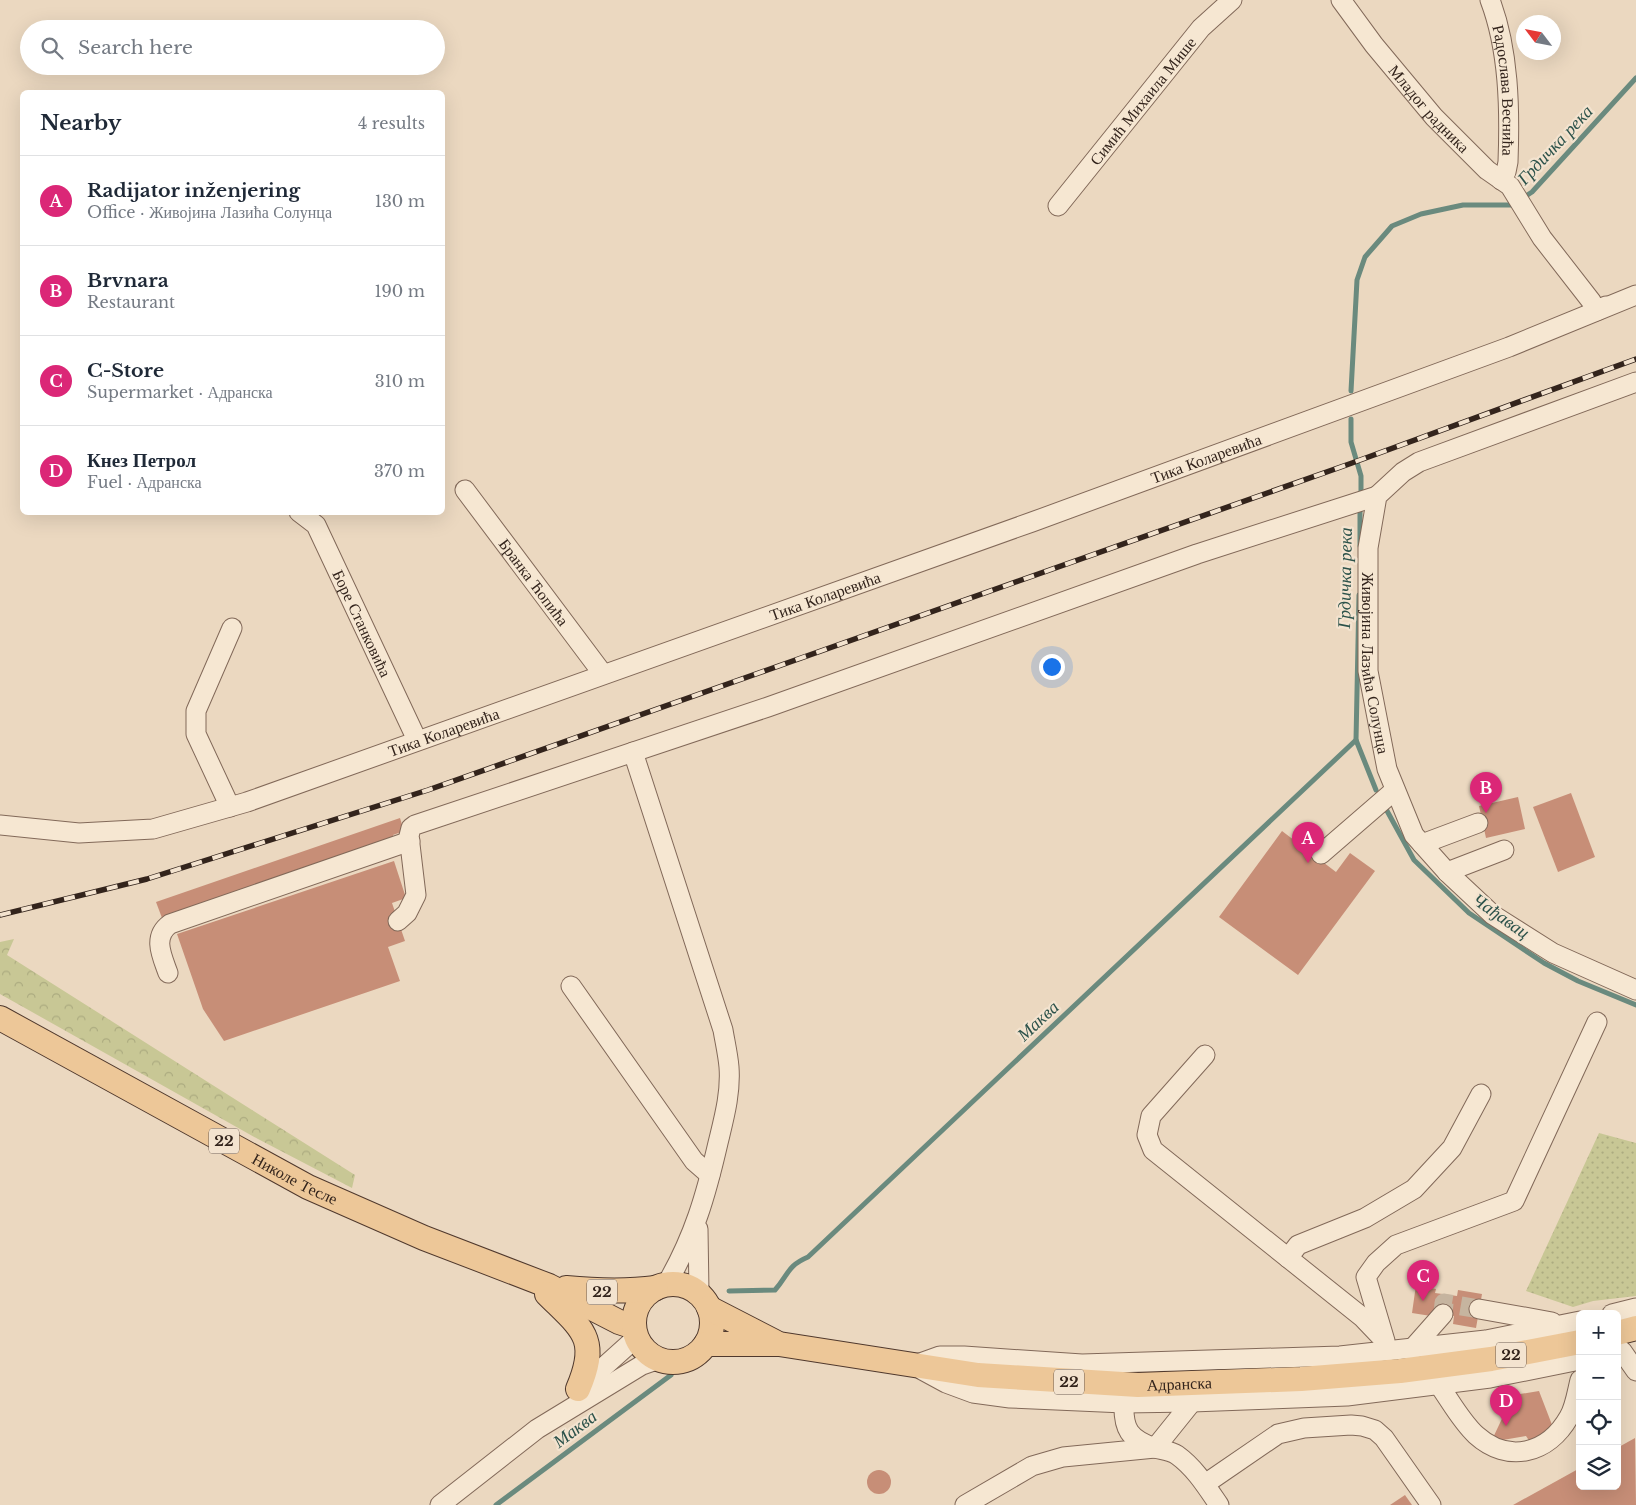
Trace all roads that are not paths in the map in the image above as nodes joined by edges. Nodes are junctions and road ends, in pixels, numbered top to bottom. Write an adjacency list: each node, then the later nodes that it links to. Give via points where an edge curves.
1 (1232, 0): 5 (street, Симић Михаила Мише, via 1194,36)
2 (1341, 0): 4 (street, Младог радника, via 1434,117)
3 (1490, 0): 4 (street, Радослава Веснића, via 1501,32 1508,98 1508,162)
4 (1501, 180): 8 (street, Младог радника)
5 (1058, 206)
6 (1636, 290): 8 (street)
7 (1636, 295): 8 (street, Тика Коларевића)
8 (1596, 311): 14 (street, Тика Коларевића, via 1509,347 1032,522)
9 (1636, 382): 11 (street, via 1419,462)
10 (465, 490): 14 (street, Бранка Ћопића)
11 (1373, 497): 16 (street, via 1196,554); 17 (street, Живојина Лазића Солунца, via 1368,548 1368,671 1387,770)
12 (303, 515): 15 (street, Боре Станковића, via 316,526)
13 (232, 628): 18 (street, via 196,711 196,734)
14 (603, 674): 15 (street, Тика Коларевића)
15 (417, 740): 18 (street, Тика Коларевића)
16 (633, 752): 21 (street); 34 (street, via 722,1030 729,1067 729,1088)
17 (1396, 790): 22 (street, Живојина Лазића Солунца, via 1414,835); 24 (street)
18 (230, 806): 20 (street, Тика Коларевића, via 152,829 79,833)
19 (1478, 822): 22 (street)
20 (0, 825)
21 (412, 833): 26 (street, via 416,895 407,913); 27 (street, via 170,924 162,932 159,945)
22 (1422, 844): 25 (street, Живојина Лазића Солунца)
23 (1504, 850): 25 (street)
24 (1321, 854)
25 (1447, 872): 29 (street, Живојина Лазића Солунца, via 1493,915 1538,944)
26 (398, 921)
27 (168, 973)
28 (571, 986): 34 (street, via 694,1162)
29 (1636, 990)
30 (0, 1018): 37 (main road, Николе Тесле / 22, via 308,1187 401,1229)
31 (1597, 1022): 50 (street, via 1514,1201 1396,1245 1366,1277)
32 (1205, 1055): 36 (street, via 1151,1116 1147,1135 1153,1150)
33 (1481, 1094): 36 (street, via 1452,1148 1414,1189 1365,1218 1298,1245)
34 (710, 1174): 35 (street)
35 (699, 1218): 38 (street, via 683,1256); 39 (street)
36 (1288, 1258): 50 (street, via 1362,1317)
37 (541, 1282): 38 (main road, Николе Тесле / 22, via 594,1292 631,1292); 46 (main road, Николе Тесле / 22); 58 (main road, via 579,1326 586,1339 589,1354)
38 (661, 1286): 39 (main road, 22, via 678,1284); 46 (main road, 22, via 646,1295 639,1304 635,1316)
39 (704, 1301): 48 (main road, via 712,1320); 49 (main road, Адранска / 22)
40 (1636, 1308): 42 (street)
41 (1480, 1309): 44 (street)
42 (1621, 1312)
43 (1443, 1314): 52 (street)
44 (1571, 1323): 52 (street, via 1486,1340)
45 (1636, 1328): 51 (main road)
46 (636, 1332): 53 (main road, 22, via 649,1354); 58 (street)
47 (1576, 1343): 55 (main road, Адранска / 22, via 1491,1359 1400,1371 1228,1383 1098,1384 987,1376)
48 (706, 1344): 49 (main road, Адранска / 22); 53 (main road, via 690,1359 669,1362)
49 (779, 1344): 55 (main road, Адранска / 22)
50 (1389, 1346): 52 (street); 55 (street, via 1340,1356 1082,1364 940,1356)
51 (1623, 1346): 56 (street)
52 (1412, 1349)
53 (659, 1359): 62 (street, via 642,1365)
54 (1576, 1361): 57 (street)
55 (914, 1366): 61 (street, via 973,1393 1010,1398)
56 (1636, 1371)
57 (1439, 1385): 59 (street, via 1476,1435 1493,1447 1516,1453 1534,1451 1550,1440 1569,1417); 60 (street, via 1347,1396)
58 (578, 1389): 62 (street)
59 (1576, 1393)
60 (1192, 1402): 61 (street); 63 (street)
61 (1124, 1403): 63 (street, via 1126,1428 1133,1437)
62 (537, 1429): 65 (street)
63 (1155, 1448): 64 (street, via 1175,1453 1193,1468); 66 (street, via 1063,1457 1032,1466)
64 (1204, 1484): 67 (street); 68 (street, via 1278,1434 1304,1428 1362,1426 1375,1430 1384,1438)
65 (440, 1505)
66 (964, 1505)
67 (1219, 1505)
68 (1431, 1505)

